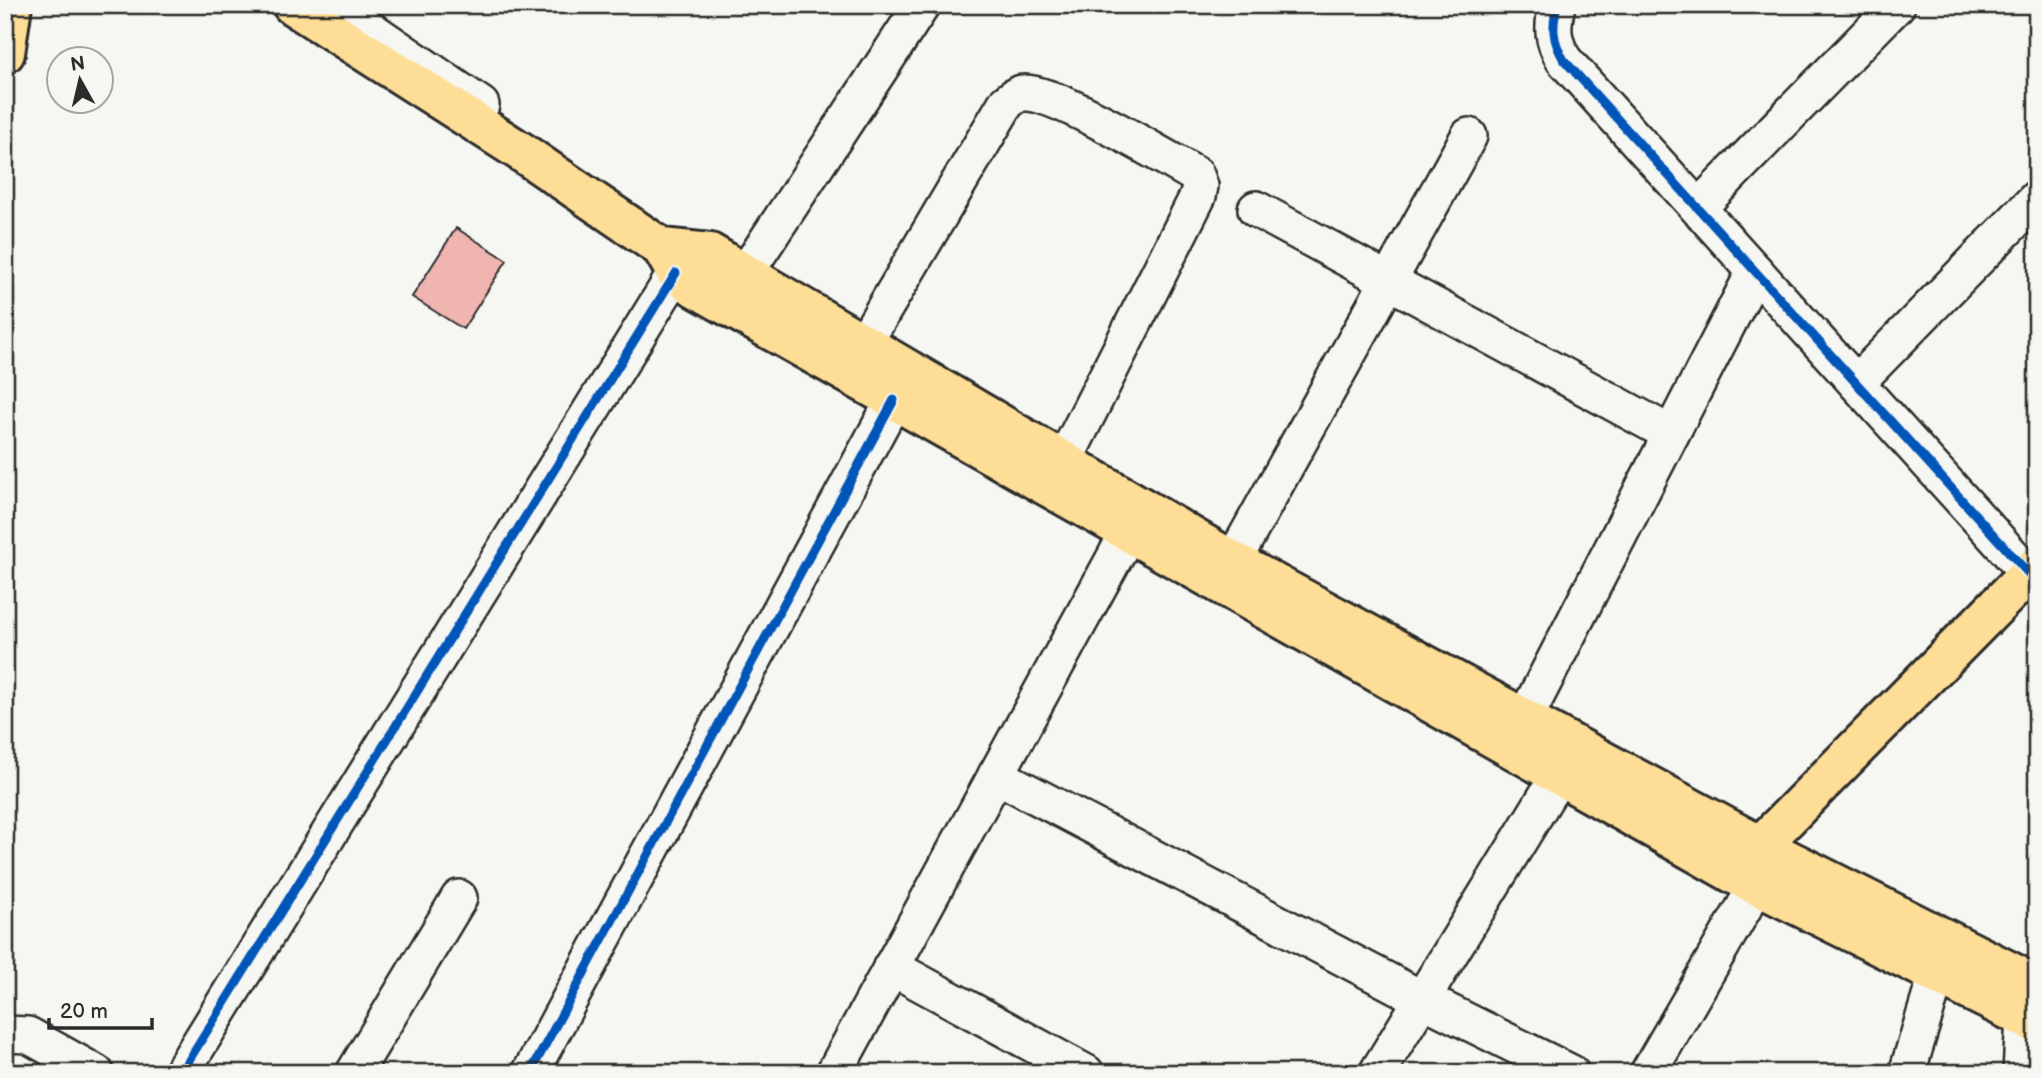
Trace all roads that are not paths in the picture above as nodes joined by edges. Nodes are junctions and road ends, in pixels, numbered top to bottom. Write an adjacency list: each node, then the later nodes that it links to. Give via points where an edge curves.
1 (12, 5): 7 (main road)
2 (292, 5): 12 (main road)
3 (922, 5): 14 (street)
4 (1557, 5): 10 (street, via 1553,35 1564,60)
5 (1897, 5): 10 (street)
6 (355, 10): 12 (street)
7 (5, 53)
8 (1469, 136): 15 (street)
9 (2037, 198): 17 (street)
10 (1698, 208): 13 (street)
11 (1256, 209): 15 (street)
12 (675, 257): 14 (main road, via 710,253); 18 (main road, via 696,288); 36 (street)
13 (1755, 271): 17 (street); 19 (street)
14 (745, 274): 16 (main road)
15 (1390, 279): 19 (street); 22 (street)
16 (864, 343): 20 (main road); 20 (street, via 1006,103 1021,93 1039,94 1113,128 1196,175 1198,196)
17 (1856, 383): 23 (street)
18 (894, 400): 21 (main road); 38 (street)
19 (1671, 434): 24 (street)
20 (1064, 461): 22 (main road)
21 (1128, 533): 25 (street); 26 (main road)
22 (1233, 561): 24 (main road)
23 (2033, 569): 27 (main road)
24 (1524, 720): 27 (main road)
25 (996, 775): 30 (street); 32 (street)
26 (1558, 777): 28 (main road); 32 (street)
27 (1759, 845): 28 (main road); 33 (main road)
28 (1746, 879): 31 (main road); 43 (street)
29 (458, 898): 37 (street)
30 (891, 967): 39 (street); 40 (street)
31 (1937, 974): 33 (main road); 44 (street)
32 (1422, 999): 41 (street); 42 (street)
33 (2034, 1007): 45 (street)
34 (5, 1034): 35 (street, via 28,1035)
35 (96, 1073)
36 (181, 1073)
37 (354, 1073)
38 (530, 1073)
39 (834, 1073)
40 (1086, 1073)
41 (1377, 1073)
42 (1572, 1073)
43 (1648, 1073)
44 (1907, 1073)
45 (2021, 1073)

